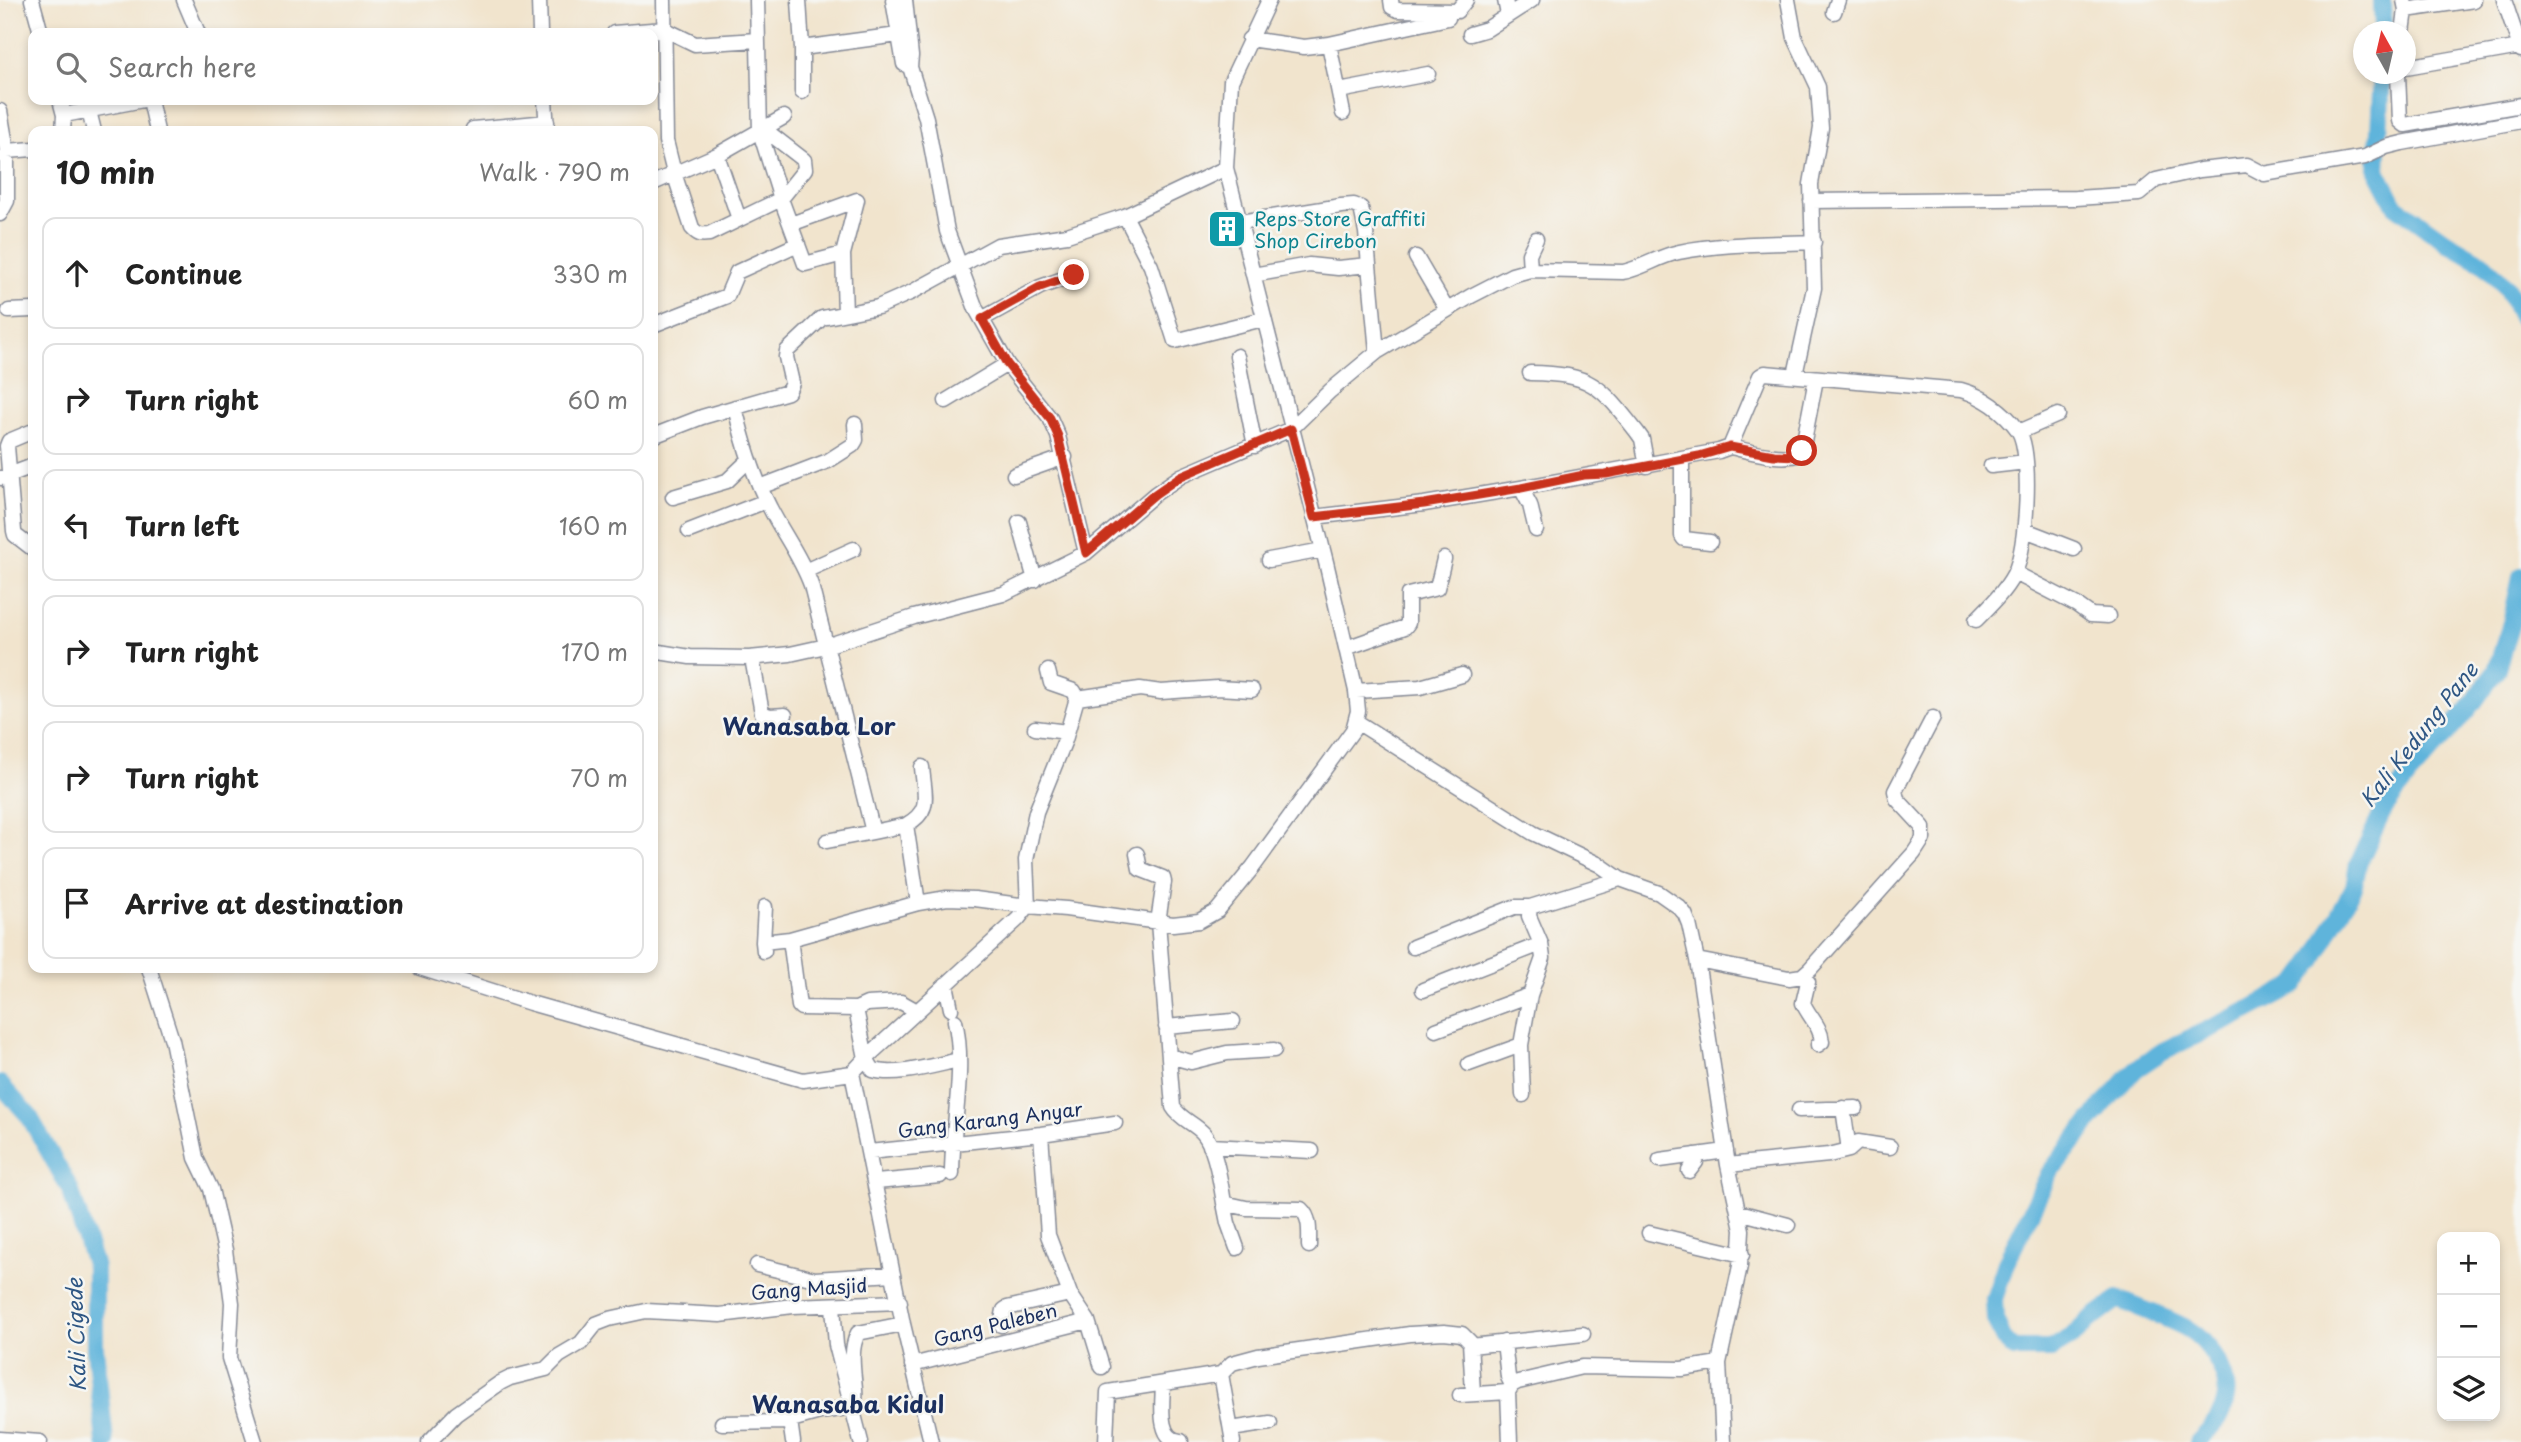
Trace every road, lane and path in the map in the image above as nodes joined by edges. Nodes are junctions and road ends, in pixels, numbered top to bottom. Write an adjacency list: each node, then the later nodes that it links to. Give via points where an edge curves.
1 (32, 0): 19 (street)
2 (184, 0): 20 (street)
3 (539, 0): 21 (street)
4 (664, 0): 23 (street)
5 (757, 0): 27 (street)
6 (800, 0): 29 (street)
7 (893, 0): 25 (street)
8 (905, 0): 32 (street)
9 (1269, 0): 26 (street)
10 (1391, 0): 11 (street, via 1398,10 1457,11)
11 (1466, 0)
12 (1788, 0): 60 (street, via 1795,38 1818,87 1820,136)
13 (2474, 0): 16 (street)
14 (2504, 0): 30 (street)
15 (1528, 1): 17 (street)
16 (2405, 5)
17 (1506, 7): 24 (street, via 1487,29)
18 (1448, 18): 28 (street)
19 (40, 28)
20 (196, 28)
21 (540, 28)
22 (658, 29): 23 (street)
23 (664, 29): 27 (street, via 691,44); 57 (street, via 664,129)
24 (1470, 34)
25 (898, 36): 29 (street); 32 (street, via 904,64)
26 (1249, 39): 28 (street, via 1304,47); 56 (street, via 1228,93)
27 (757, 40): 52 (street)
28 (1329, 44): 35 (street)
29 (802, 48): 36 (street)
30 (2521, 49): 31 (street)
31 (2416, 65)
32 (910, 67): 71 (street, via 923,106 947,231)
33 (1428, 74): 35 (street)
34 (2398, 84): 41 (street, via 2400,121 2405,125)
35 (1339, 91): 44 (street)
36 (802, 92)
37 (61, 105): 45 (street)
38 (118, 105): 43 (street)
39 (151, 105): 50 (street)
40 (545, 105): 51 (street)
41 (2521, 105)
42 (0, 111): 54 (street)
43 (89, 111): 45 (street); 49 (street)
44 (1343, 113)
45 (64, 115): 48 (street)
46 (784, 117): 52 (street)
47 (2521, 121): 60 (street, via 2386,147 2365,157 2264,174 2247,165 2200,170 2156,180 2139,194)
48 (63, 126)
49 (93, 126)
50 (156, 126)
51 (547, 126)
52 (762, 130): 55 (street); 59 (street); 59 (street, via 806,163)
53 (28, 149): 54 (street)
54 (7, 151): 61 (street, via 7,201)
55 (718, 155): 57 (street); 63 (street)
56 (1226, 167): 62 (street); 64 (street)
57 (674, 173): 58 (street); 63 (street, via 696,233 709,234)
58 (658, 181)
59 (781, 200): 63 (street); 65 (street)
60 (1811, 201): 67 (street)
61 (0, 214)
62 (1125, 216): 71 (street, via 1067,235 998,245); 81 (street, via 1151,267 1175,341)
63 (739, 219)
64 (1240, 222): 72 (street, via 1358,205); 75 (street)
65 (791, 224): 68 (street); 69 (street, via 857,200)
66 (1536, 239): 73 (street, via 1529,254)
67 (1814, 242): 73 (street, via 1694,249 1615,273); 87 (street, via 1814,288)
68 (798, 244): 69 (street, via 808,264); 82 (street, via 737,272 727,296)
69 (842, 254): 79 (street)
70 (1416, 257): 77 (street)
71 (960, 264): 79 (street, via 878,307); 80 (street)
72 (1369, 265): 75 (street, via 1309,265); 83 (street)
73 (1530, 270): 77 (street)
74 (1074, 275): 80 (street, via 1040,287)
75 (1253, 275): 81 (street)
76 (28, 310): 78 (street)
77 (1447, 310): 83 (street)
78 (9, 311)
79 (845, 313): 90 (street, via 818,320 788,351 791,389)
80 (982, 319): 85 (street)
81 (1263, 319): 93 (street)
82 (658, 323)
83 (1377, 352): 93 (street)
84 (1237, 356): 97 (street)
85 (1007, 364): 89 (street); 99 (street, via 1050,418)
86 (1530, 373): 103 (street, via 1563,373 1590,381 1642,439)
87 (1795, 375): 88 (street); 98 (street, via 1775,372 1760,376)
88 (1816, 379): 94 (street, via 1961,390 1985,399); 98 (street, via 1800,454 1774,455)
89 (946, 401)
90 (735, 407): 96 (street); 100 (street)
91 (2058, 415): 94 (street)
92 (855, 424): 109 (street, via 856,440 838,456)
93 (1291, 429): 97 (street); 111 (street)
94 (2019, 432): 102 (street)
95 (28, 433): 107 (street, via 8,442)
96 (658, 434)
97 (1255, 446): 121 (street, via 1181,476)
98 (1730, 447): 101 (street)
99 (1065, 457): 106 (street); 121 (street)
100 (749, 460): 109 (street); 110 (street, via 727,481)
101 (1682, 460): 103 (street); 116 (street, via 1682,536)
102 (2026, 462): 104 (street); 114 (street)
103 (1647, 466): 108 (street)
104 (1991, 466)
105 (28, 468): 107 (street)
106 (1014, 475)
107 (4, 478): 117 (street, via 15,535)
108 (1521, 488): 111 (street); 113 (street)
109 (763, 494): 115 (street); 124 (street)
110 (673, 497)
111 (1314, 517): 120 (street)
112 (1019, 522): 126 (street)
113 (1536, 530)
114 (2025, 530): 118 (street); 125 (street)
115 (689, 531)
116 (1710, 542)
117 (28, 545)
118 (2074, 549)
119 (854, 550): 124 (street)
120 (1323, 550): 123 (street); 130 (street)
121 (1086, 553): 126 (street)
122 (1444, 559): 130 (street, via 1437,588 1408,595 1405,627)
123 (1269, 560)
124 (805, 571): 129 (street)
125 (2015, 573): 127 (street, via 2091,615); 128 (street)
126 (1035, 580): 129 (street, via 1003,594)
127 (2108, 616)
128 (1976, 620)
129 (826, 646): 132 (street); 145 (street)
130 (1346, 648): 136 (street)
131 (658, 652): 132 (street)
132 (752, 658): 138 (street, via 762,713)
133 (1048, 671): 137 (street, via 1051,683 1074,691)
134 (1462, 675): 136 (street, via 1420,687)
135 (1252, 690): 137 (street, via 1161,692 1140,688)
136 (1356, 691): 140 (street)
137 (1077, 698): 142 (street)
138 (785, 715)
139 (1933, 718): 160 (street, via 1895,791 1923,827 1923,839)
140 (1357, 722): 148 (street, via 1533,833); 153 (street, via 1217,911 1190,923)
141 (1035, 728): 142 (street)
142 (1067, 732): 150 (street, via 1036,812 1026,860)
143 (922, 767): 144 (street, via 924,809)
144 (906, 825): 145 (street); 149 (street)
145 (873, 832): 146 (street)
146 (827, 841)
147 (1136, 854): 153 (street, via 1140,869 1163,878)
148 (1611, 872): 152 (street); 157 (street, via 1679,907 1689,924)
149 (918, 903): 150 (street, via 956,898); 154 (street)
150 (1028, 906): 153 (street); 161 (street)
151 (765, 907): 154 (street, via 763,947)
152 (1530, 907): 155 (street, via 1529,916); 156 (street, via 1514,907)
153 (1158, 922): 167 (street)
154 (790, 939): 164 (street, via 801,1008)
155 (1541, 944): 162 (street); 163 (street, via 1542,958)
156 (1413, 947)
157 (1697, 960): 160 (street, via 1789,978); 188 (street)
158 (151, 973): 224 (street, via 172,1040 196,1158 211,1189 225,1250 232,1303 229,1358)
159 (436, 973): 176 (street, via 803,1080)
160 (1802, 976): 170 (street, via 1808,982 1803,1003 1822,1038)
161 (947, 984): 165 (street); 174 (street)
162 (1423, 990)
163 (1530, 995): 168 (street); 169 (street)
164 (856, 1009): 165 (street, via 901,1002); 173 (street)
165 (917, 1011): 173 (street)
166 (1233, 1021): 167 (street)
167 (1166, 1027): 172 (street)
168 (1436, 1030)
169 (1521, 1045): 175 (street); 177 (street)
170 (1818, 1045)
171 (1274, 1050): 172 (street, via 1234,1052 1191,1062)
172 (1170, 1056): 182 (street, via 1173,1107 1206,1136)
173 (866, 1058): 174 (street, via 879,1072); 176 (street)
174 (959, 1060): 181 (street)
175 (1469, 1064)
176 (852, 1073): 186 (street)
177 (1523, 1095)
178 (1799, 1110): 184 (street, via 1850,1108)
179 (1115, 1123): 180 (street, Gang Karang Anyar)
180 (1041, 1134): 181 (street, Gang Karang Anyar); 201 (street, via 1048,1235)
181 (955, 1142): 186 (street, Gang Karang Anyar); 191 (street, via 946,1175)
182 (1210, 1146): 185 (street); 192 (street)
183 (1890, 1147): 184 (street, via 1858,1142)
184 (1849, 1150): 188 (street, via 1829,1155)
185 (1312, 1151)
186 (869, 1152): 191 (street)
187 (1695, 1155): 188 (street); 189 (street); 190 (street)
188 (1727, 1158): 193 (street)
189 (1660, 1160)
190 (1689, 1171)
191 (876, 1182): 200 (street)
192 (1224, 1203): 196 (street, via 1301,1209 1307,1215); 197 (street)
193 (1739, 1212): 194 (street); 198 (street)
194 (1788, 1225)
195 (1649, 1233): 198 (street)
196 (1309, 1246)
197 (1237, 1248)
198 (1742, 1255): 210 (street)
199 (757, 1265): 200 (street, via 815,1279)
200 (893, 1274): 202 (street)
201 (1070, 1294): 204 (street); 206 (street, via 1007,1308)
202 (900, 1302): 203 (street, Gang Masjid); 205 (street)
203 (833, 1306): 216 (street, via 836,1345); 225 (street, Gang Masjid, via 720,1315 646,1311 596,1324 581,1343 546,1369 500,1383 456,1414)
204 (1088, 1321): 211 (street, Gang Paleben); 212 (street)
205 (903, 1324): 211 (street); 216 (street, via 858,1333 853,1348)
206 (1001, 1325)
207 (1583, 1334): 208 (street)
208 (1504, 1342): 209 (street); 215 (street)
209 (1471, 1346): 213 (street, via 1462,1334 1418,1332 1258,1356 1232,1363); 215 (street, via 1467,1394)
210 (1718, 1363): 215 (street, via 1682,1369 1582,1367 1518,1382); 231 (street)
211 (912, 1365): 228 (street)
212 (1102, 1367)
213 (1221, 1374): 214 (street); 220 (street)
214 (1163, 1383): 222 (street, via 1165,1428 1168,1437); 229 (street, via 1108,1392)
215 (1510, 1388): 230 (street)
216 (853, 1407): 217 (street); 227 (street)
217 (790, 1421): 218 (street); 226 (street)
218 (722, 1423)
219 (1270, 1423): 220 (street)
220 (1232, 1435)
221 (0, 1439): 223 (street)
222 (1181, 1441)
223 (40, 1442)
224 (255, 1442)
225 (429, 1442)
226 (793, 1442)
227 (861, 1442)
228 (932, 1442)
229 (1106, 1442)
230 (1510, 1442)
231 (1723, 1442)

